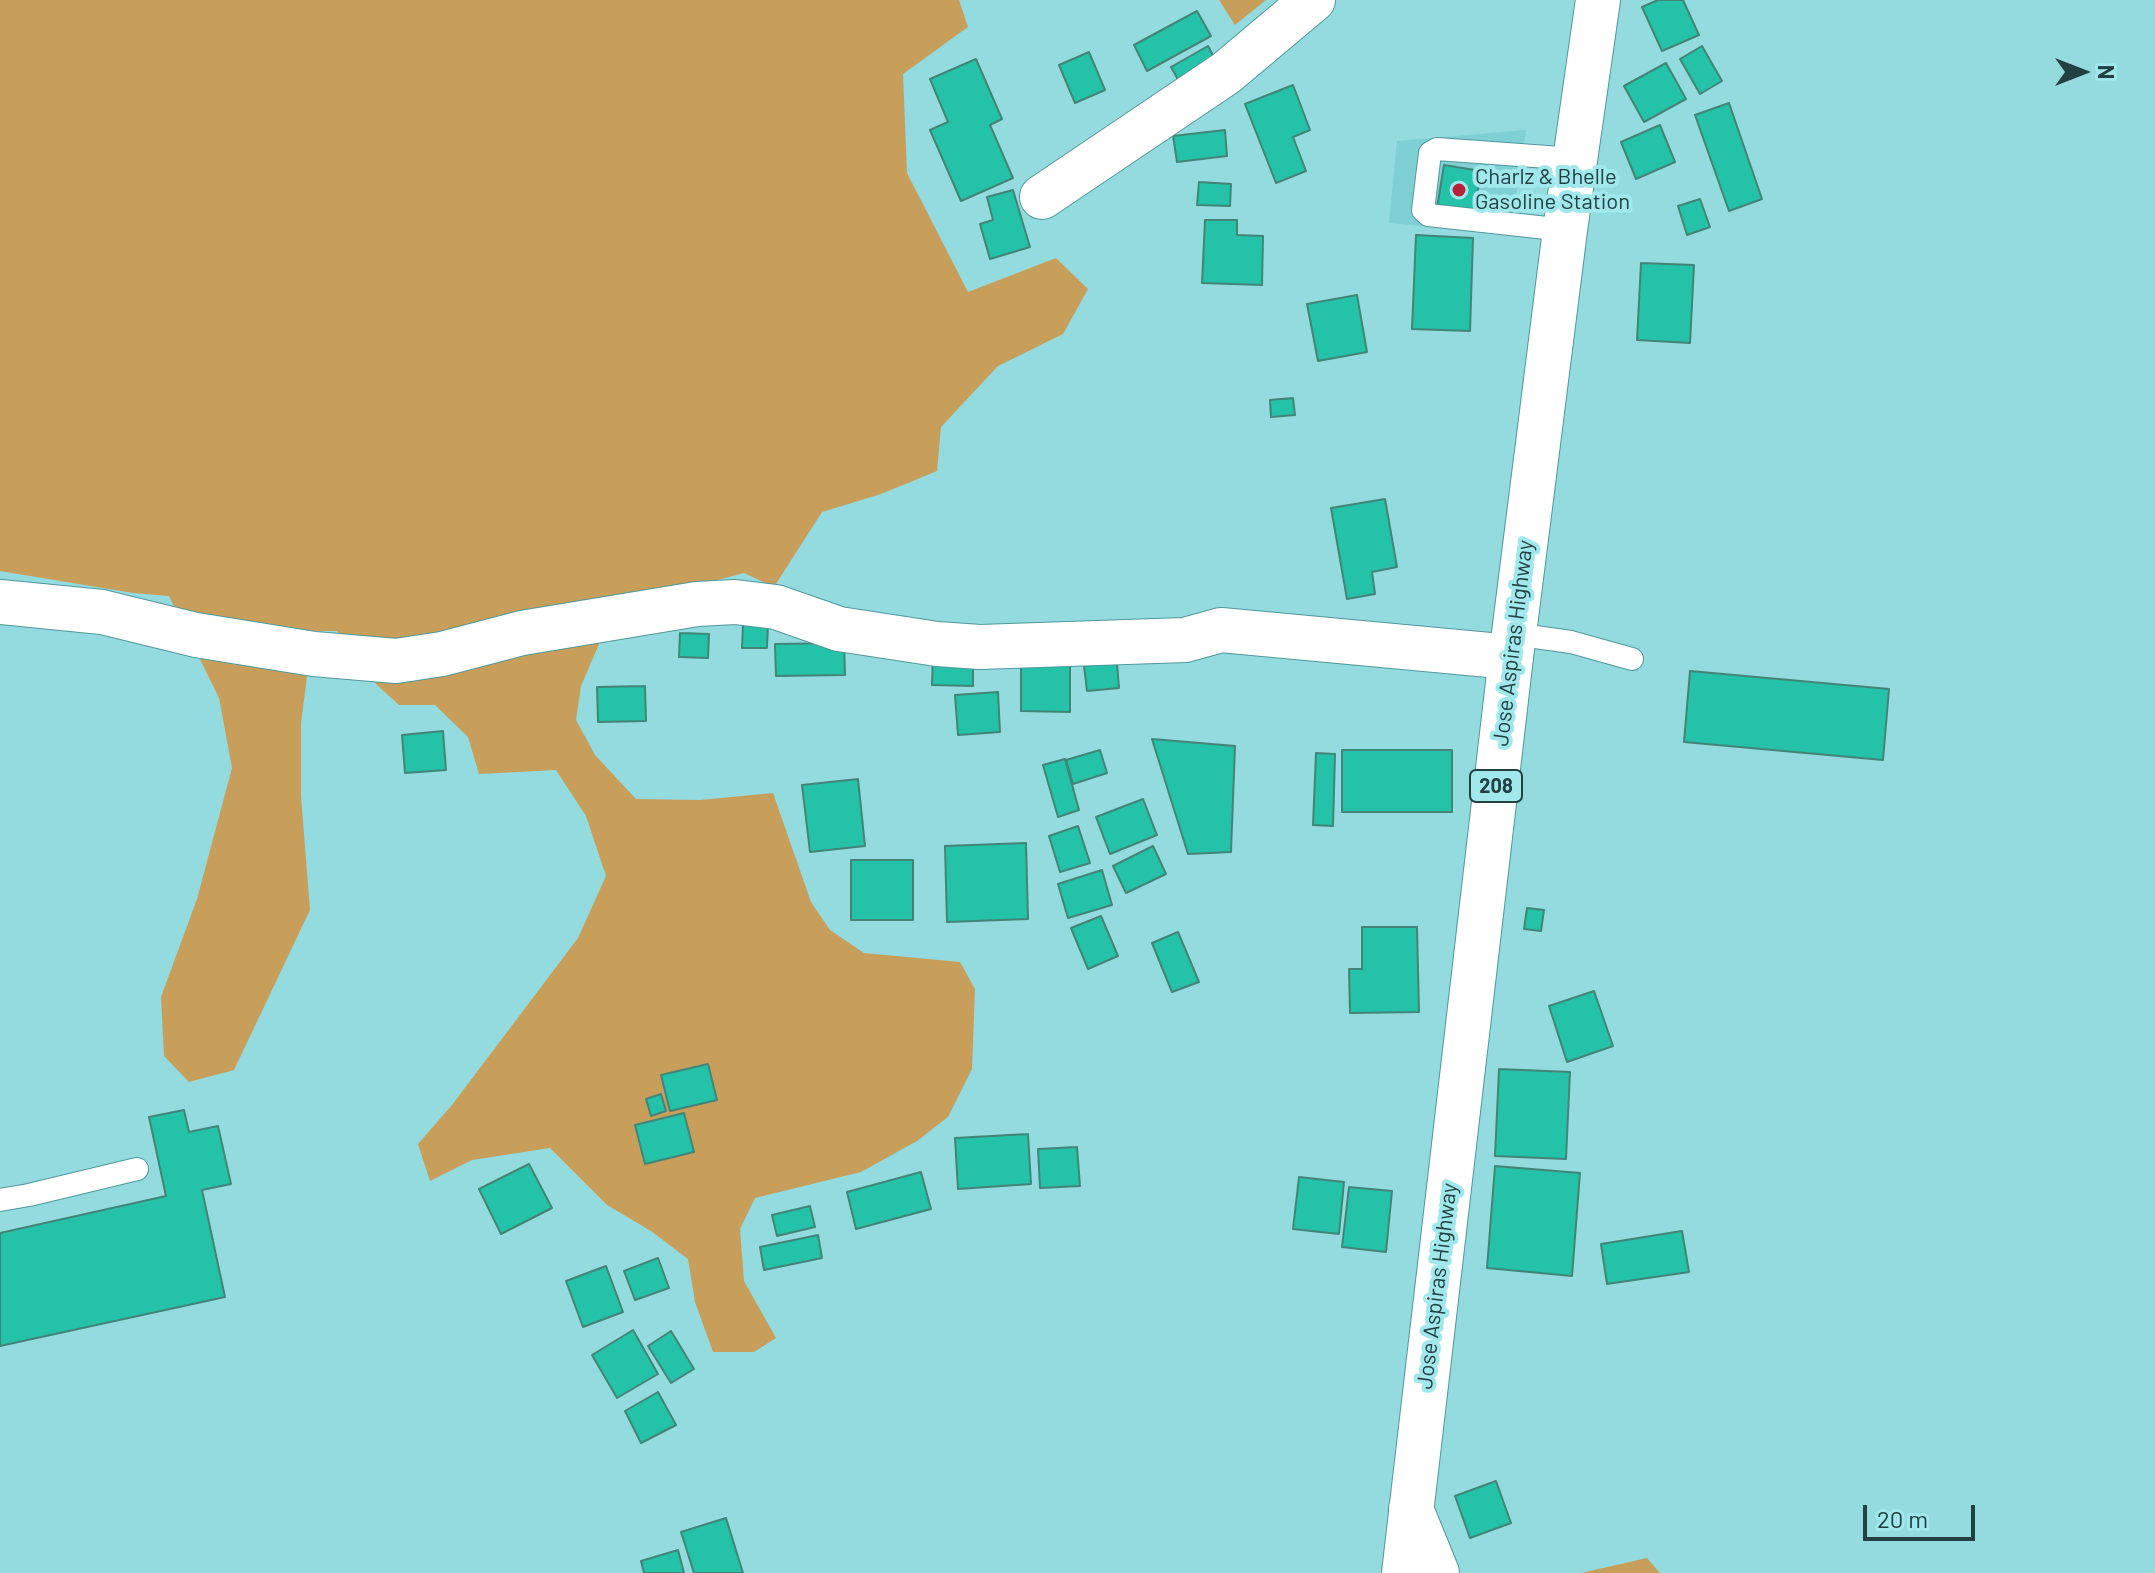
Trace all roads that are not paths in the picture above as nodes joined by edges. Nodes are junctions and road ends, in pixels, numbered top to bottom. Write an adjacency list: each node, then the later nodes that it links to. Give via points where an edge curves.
1 (1313, 0): 4 (street, via 1226,73)
2 (1598, 0): 3 (street, Jose Aspiras Highway / 208)
3 (1575, 159): 5 (street, Jose Aspiras Highway / 208); 5 (lane, via 1437,149 1430,153 1423,210 1428,215)
4 (1042, 197)
5 (1565, 230): 7 (street, Jose Aspiras Highway / 208)
6 (0, 602): 7 (street, via 102,612 196,635 314,654 396,661 522,633 735,602 776,607 839,629 966,646 1185,640 1221,630)
7 (1513, 645): 8 (lane, via 1571,642); 11 (street, Jose Aspiras Highway / 208)
8 (1632, 659)
9 (137, 1169): 10 (lane)
10 (0, 1200)
11 (1411, 1509): 12 (street, Jose Aspiras Highway / 208); 13 (street)
12 (1404, 1573)
13 (1437, 1573)

